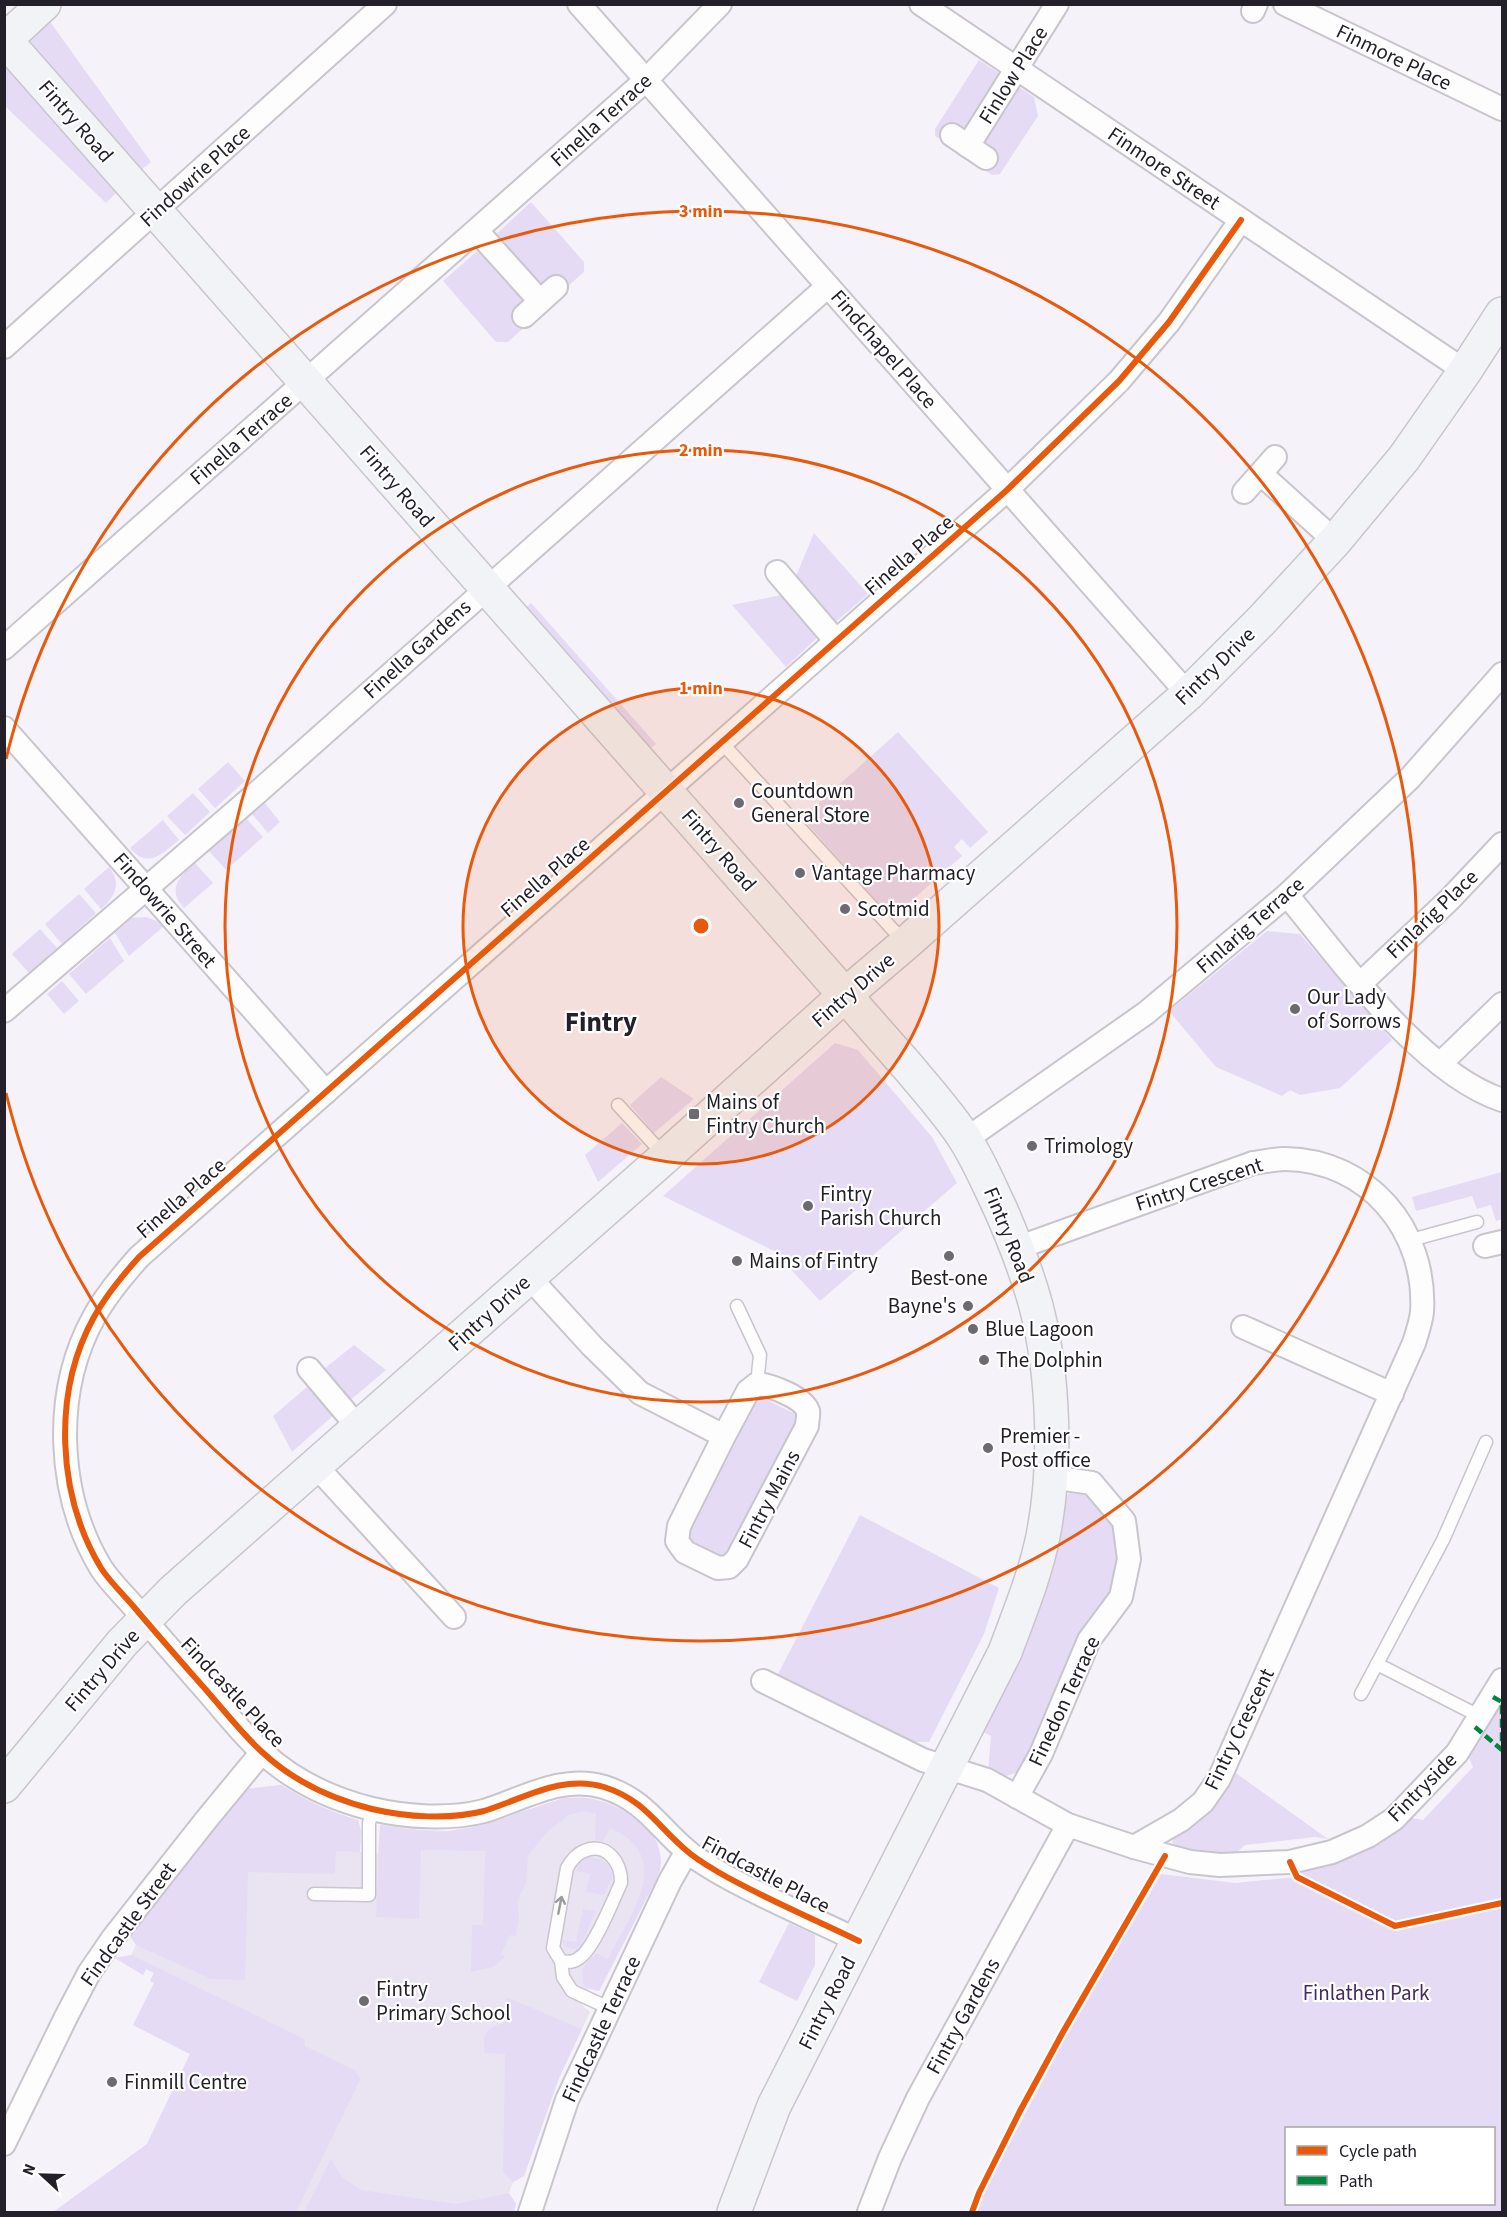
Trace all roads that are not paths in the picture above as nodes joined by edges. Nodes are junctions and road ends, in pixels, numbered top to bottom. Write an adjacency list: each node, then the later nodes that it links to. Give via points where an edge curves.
1 (385, 4): 12 (street, Findowrie Place)
2 (579, 4): 9 (street, Findchapel Place)
3 (720, 4): 9 (street, Finella Terrace)
4 (921, 4): 8 (street, Finmore Street)
5 (1057, 4): 8 (street, Finlow Place)
6 (1285, 4): 10 (street, Finmore Place)
7 (21, 22): 12 (street, Fintry Road)
8 (1018, 69): 11 (street, Finlow Place); 13 (street, Finmore Street)
9 (646, 80): 14 (street, Finella Terrace); 15 (street, Findchapel Place)
10 (1503, 109)
11 (969, 146)
12 (155, 211): 18 (street, Findowrie Place); 20 (street, Fintry Road)
13 (1241, 220): 19 (street, Finmore Street); 21 (street, Finella Place, via 1169,322 1119,381)
14 (477, 231): 16 (street); 20 (street, Finella Terrace)
15 (828, 285): 21 (street, Findchapel Place); 25 (street, Finella Gardens)
16 (540, 301)
17 (1503, 314): 19 (street, Fintry Drive)
18 (4, 347)
19 (1465, 371): 23 (street, Fintry Drive, via 1404,458)
20 (306, 382): 25 (street, Fintry Road); 27 (street, Finella Terrace)
21 (1007, 490): 26 (street, Finella Place); 29 (street, Findchapel Place)
22 (1244, 492): 23 (street, via 1268,466)
23 (1335, 541): 29 (street, Fintry Drive)
24 (777, 572): 26 (street)
25 (486, 587): 32 (street, Fintry Road); 34 (street, Finella Gardens)
26 (836, 641): 31 (street, Finella Place)
27 (4, 648)
28 (1503, 674): 35 (street, Finlarig Terrace, via 1410,778)
29 (1188, 694): 36 (street, Fintry Drive)
30 (4, 728): 34 (street, Findowrie Street)
31 (722, 743): 32 (street, Finella Place); 36 (lane)
32 (667, 791): 38 (street, Fintry Road); 42 (street, Finella Place)
33 (1503, 844): 37 (street, Finlarig Place)
34 (146, 888): 40 (street, Finella Gardens); 42 (street, Findowrie Street)
35 (1287, 895): 37 (street); 45 (street, Finlarig Terrace, via 1146,1013)
36 (905, 944): 38 (street, Fintry Drive)
37 (1361, 983): 41 (street, via 1404,1032)
38 (844, 995): 45 (street, Fintry Road, via 909,1068); 46 (street, Fintry Drive)
39 (1503, 1004): 41 (street)
40 (4, 1011)
41 (1440, 1064): 43 (street)
42 (326, 1092): 62 (street, Finella Place, via 139,1257 114,1285 93,1318 78,1354 67,1398 64,1447 74,1508 102,1569)
43 (1503, 1100)
44 (618, 1105): 46 (lane)
45 (965, 1140): 49 (street, Fintry Road)
46 (665, 1157): 50 (street, Fintry Drive)
47 (1477, 1222): 48 (lane)
48 (1411, 1240): 49 (street, Fintry Crescent, via 1388,1204 1361,1183 1328,1166 1283,1159 1253,1163); 55 (street, Fintry Crescent, via 1421,1277 1422,1313)
49 (1017, 1248): 60 (street, Fintry Road, via 1036,1307 1047,1369)
50 (529, 1277): 56 (street, Fintry Drive); 57 (street, via 640,1394)
51 (737, 1306): 54 (lane, via 760,1355)
52 (1243, 1328): 55 (street)
53 (309, 1370): 56 (street)
54 (757, 1384): 57 (street, Fintry Mains, via 748,1392); 57 (street, Fintry Mains, via 768,1384 802,1402 809,1412 807,1426 737,1559 718,1568 685,1552 677,1541 679,1526)
55 (1392, 1394): 74 (street, Fintry Crescent, via 1219,1779 1203,1802 1181,1820)
56 (358, 1427): 59 (street, Fintry Drive)
57 (724, 1436)
58 (1486, 1442): 63 (lane, via 1443,1540)
59 (315, 1465): 61 (street); 62 (street, Fintry Drive)
60 (1051, 1477): 69 (street, Fintry Road, via 1043,1537 1027,1594 1005,1652); 71 (street, Finedon Terrace, via 1092,1483 1124,1521 1129,1559 1121,1597 1089,1640 1041,1754)
61 (454, 1617)
62 (145, 1620): 68 (street, Findcastle Place); 70 (street, Fintry Drive)
63 (1377, 1664): 66 (lane); 67 (lane)
64 (1503, 1680): 67 (street, Fintryside)
65 (763, 1682): 69 (street, via 923,1760)
66 (1361, 1694)
67 (1481, 1717): 74 (street, Fintryside, via 1457,1753 1394,1819 1332,1852 1290,1862 1220,1865 1190,1862)
68 (262, 1752): 72 (street, Findcastle Place, via 298,1779 336,1798); 80 (street, Findcastle Street, via 89,1973)
69 (947, 1766): 71 (street, via 987,1780); 77 (street, Fintry Road)
70 (4, 1786)
71 (1017, 1797): 73 (street)
72 (373, 1809): 75 (street, Findcastle Place, via 446,1816 482,1811 538,1790 571,1784 601,1786 644,1808); 76 (lane, via 369,1823 369,1895)
73 (1068, 1825): 74 (street); 83 (street, Fintry Gardens, via 918,2098)
74 (1134, 1846)
75 (687, 1851): 77 (street, Findcastle Place, via 718,1872); 79 (street, Findcastle Terrace)
76 (314, 1894)
77 (859, 1941): 82 (street, Fintry Road, via 774,2106)
78 (561, 1960): 78 (lane, one-way to 78, via 553,1948 567,1868 585,1850 609,1853 618,1861 621,1883 590,1947 580,1958 571,1962); 79 (lane, via 563,1977 572,1991)
79 (609, 2008): 81 (street, Findcastle Terrace, via 567,2100)
80 (4, 2144)
81 (530, 2212)
82 (734, 2212)
83 (869, 2212)

